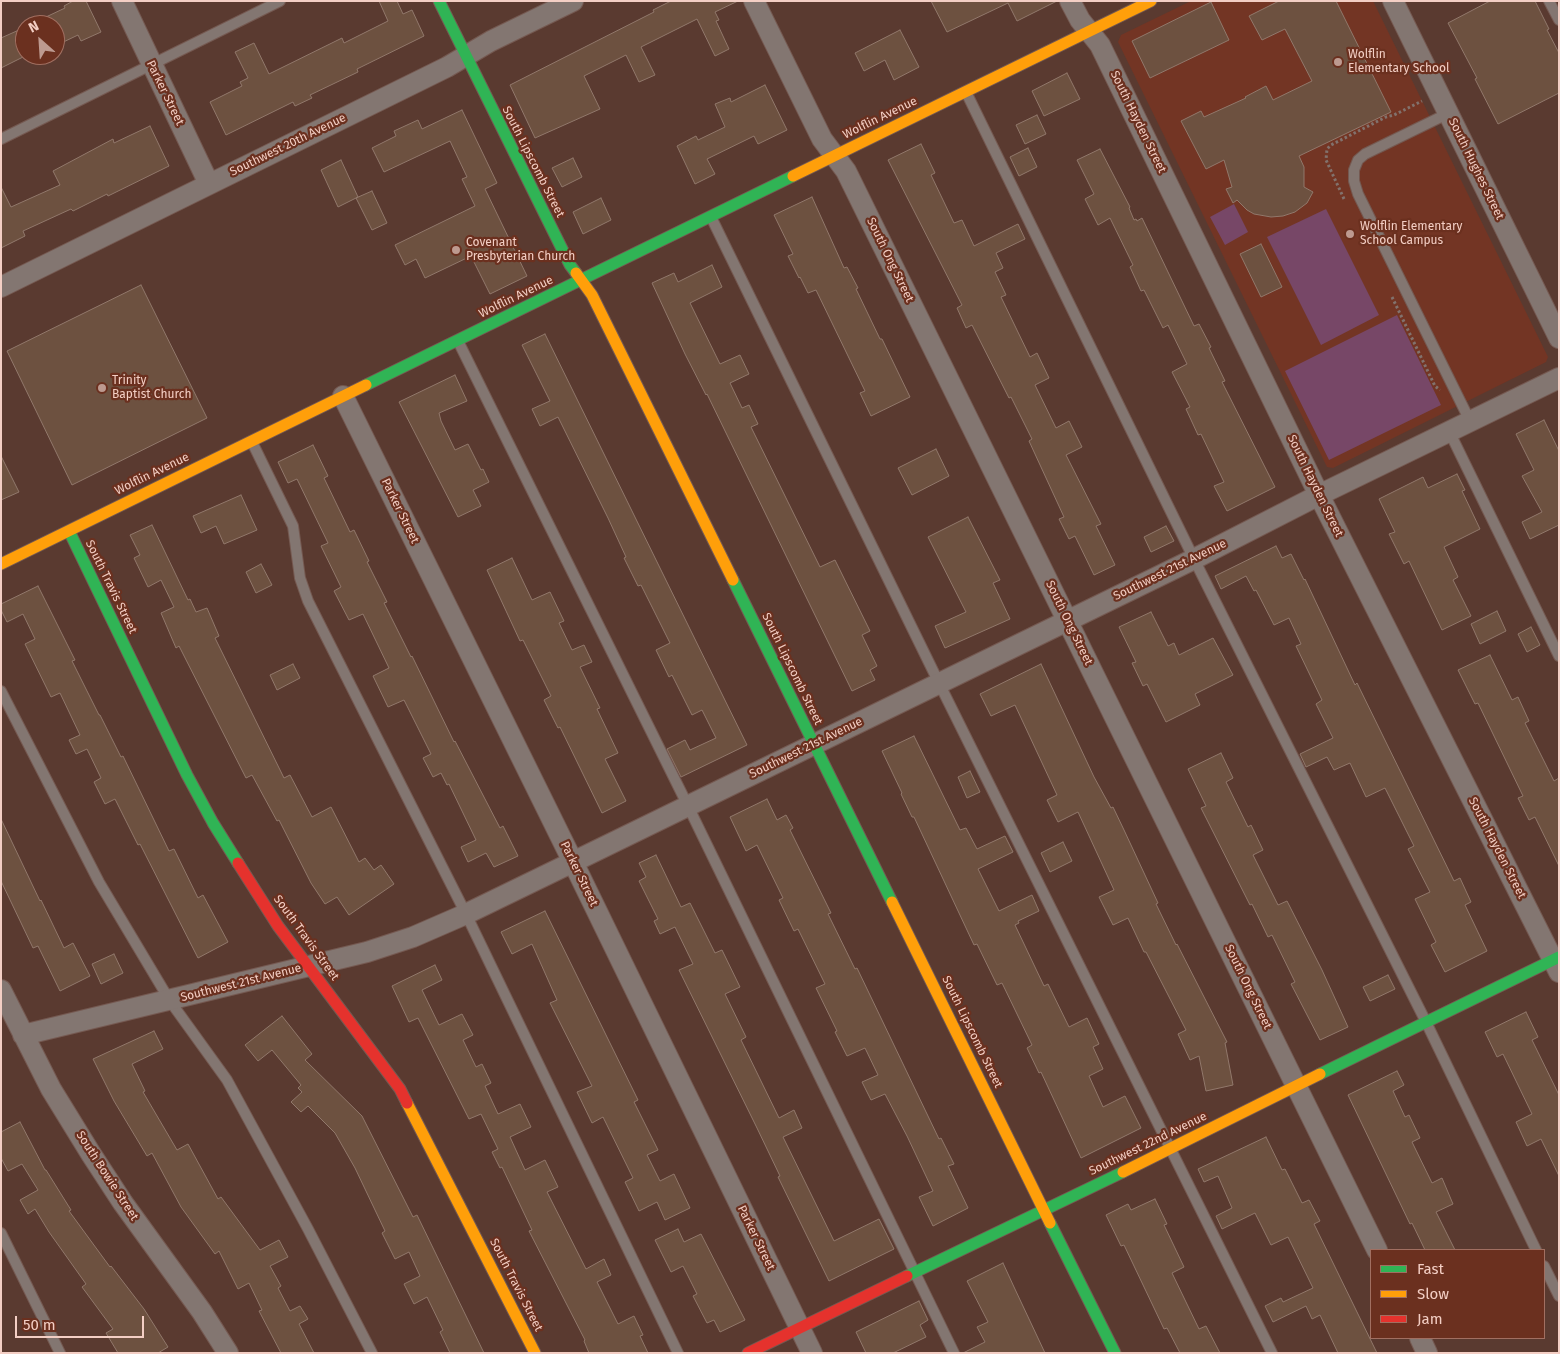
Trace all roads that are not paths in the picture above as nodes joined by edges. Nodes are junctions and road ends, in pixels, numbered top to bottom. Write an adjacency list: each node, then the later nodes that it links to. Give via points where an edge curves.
1 (122, 1): 13 (street, Parker Street)
2 (280, 1): 13 (lane)
3 (439, 1): 12 (street, South Lipscomb Street)
4 (573, 1): 12 (street, Southwest 20th Avenue)
5 (754, 1): 17 (street, South Ong Street, via 822,139)
6 (1070, 1): 11 (street, South Hayden Street)
7 (1151, 1): 11 (street, Wolflin Avenue)
8 (1393, 1): 15 (street, South Hughes Street)
9 (1549, 1): 10 (lane)
10 (1559, 20)
11 (1089, 31): 14 (street, Wolflin Avenue); 29 (street, South Hayden Street, via 1100,45)
12 (465, 57): 18 (street, Southwest 20th Avenue); 20 (street, South Lipscomb Street, via 570,265)
13 (152, 64): 16 (lane); 18 (street, Parker Street)
14 (965, 91): 17 (street, Wolflin Avenue); 31 (lane)
15 (1449, 113): 22 (street, South Hughes Street); 26 (lane, via 1364,154 1354,170 1354,182)
16 (1, 139)
17 (835, 156): 19 (street, Wolflin Avenue); 33 (street, South Ong Street, via 846,171)
18 (209, 184): 21 (street, Southwest 20th Avenue)
19 (711, 217): 20 (street, Wolflin Avenue); 35 (lane)
20 (581, 280): 23 (street, Wolflin Avenue); 37 (street, South Lipscomb Street, via 592,294)
21 (1, 287)
22 (1559, 338)
23 (458, 340): 25 (street, Wolflin Avenue); 38 (lane)
24 (1559, 378): 26 (street, Southwest 21st Avenue)
25 (343, 396): 28 (street, Wolflin Avenue); 39 (street, Parker Street)
26 (1470, 421): 27 (street, Southwest 21st Avenue)
27 (1449, 431): 29 (street, Southwest 21st Avenue); 34 (lane)
28 (252, 441): 30 (street, Wolflin Avenue); 40 (lane, via 293,526 300,578 308,601)
29 (1319, 495): 31 (street, Southwest 21st Avenue); 41 (street, South Hayden Street)
30 (68, 531): 32 (street, Wolflin Avenue); 42 (street, South Travis Street, via 213,823 278,926)
31 (1194, 559): 33 (street, Southwest 21st Avenue); 45 (lane)
32 (1, 564)
33 (1068, 620): 35 (street, Southwest 21st Avenue); 47 (street, South Ong Street)
34 (1559, 656)
35 (939, 683): 37 (street, Southwest 21st Avenue); 48 (lane)
36 (1, 691): 44 (lane, via 100,882)
37 (813, 744): 38 (street, Southwest 21st Avenue); 49 (street, South Lipscomb Street)
38 (688, 806): 39 (street, Southwest 21st Avenue); 54 (lane)
39 (573, 862): 40 (street, Southwest 21st Avenue); 56 (street, Parker Street)
40 (466, 914): 42 (street, Southwest 21st Avenue, via 413,937); 62 (lane)
41 (1557, 963): 45 (street, Southwest 22nd Avenue)
42 (309, 966): 44 (street, Southwest 21st Avenue); 61 (street, South Travis Street, via 400,1089)
43 (1, 990): 46 (street, South Bowie Street)
44 (170, 1001): 46 (street, Southwest 21st Avenue); 60 (lane, via 227,1080)
45 (1426, 1022): 47 (street, Southwest 22nd Avenue); 52 (lane)
46 (23, 1035): 59 (street, South Bowie Street, via 51,1089 123,1204)
47 (1296, 1086): 48 (street, Southwest 22nd Avenue); 51 (street, South Ong Street)
48 (1171, 1148): 49 (street, Southwest 22nd Avenue); 67 (lane)
49 (1045, 1210): 54 (street, Southwest 22nd Avenue); 66 (street, South Lipscomb Street)
50 (1, 1233): 58 (lane)
51 (1377, 1249)
52 (1536, 1249)
53 (1545, 1268): 55 (lane)
54 (915, 1272): 56 (street, Southwest 22nd Avenue); 65 (lane)
55 (1559, 1296)
56 (800, 1328): 63 (street, Southwest 22nd Avenue); 64 (street, Parker Street)
57 (1420, 1339): 68 (street)
58 (60, 1353)
59 (228, 1353)
60 (372, 1353)
61 (535, 1353)
62 (678, 1353)
63 (748, 1353)
64 (812, 1353)
65 (954, 1353)
66 (1115, 1353)
67 (1272, 1353)
68 (1427, 1353)

